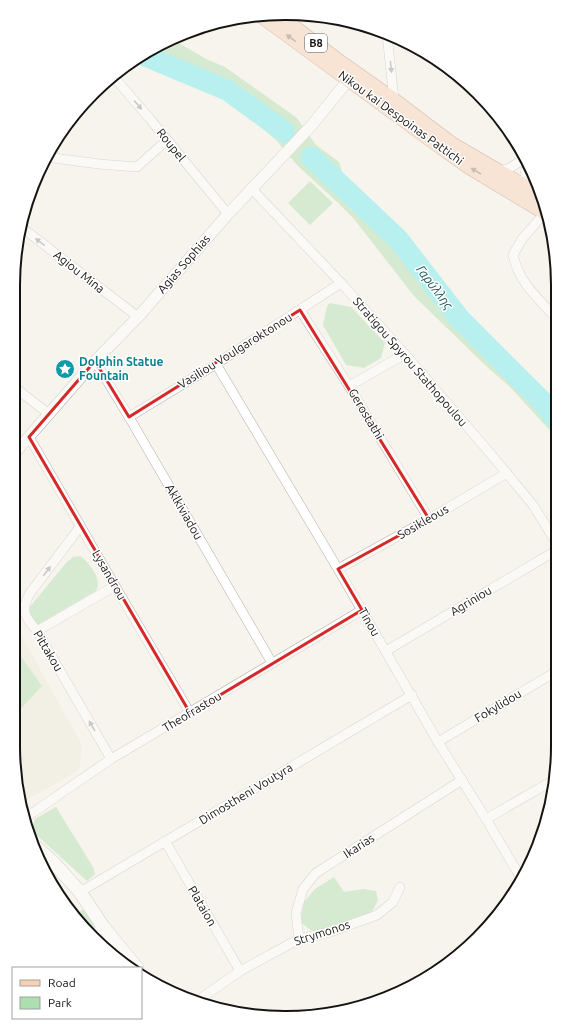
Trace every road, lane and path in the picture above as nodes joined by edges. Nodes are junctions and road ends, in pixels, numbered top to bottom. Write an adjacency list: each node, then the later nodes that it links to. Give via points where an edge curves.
1 (284, 20): 4 (main road, Nikou kai Despoinas Pattichi / B8)
2 (269, 21): 4 (main road, Nikou kai Despoinas Pattichi, one-way to 2)
3 (388, 40): 6 (street, one-way to 6)
4 (352, 76): 6 (main road, Nikou kai Despoinas Pattichi / B8); 11 (main road, Nikou kai Despoinas Pattichi, one-way to 4, via 442,148); 12 (street, Agias Sophias, via 311,126)
5 (117, 81): 7 (street, Roupel, one-way to 7)
6 (394, 100): 11 (main road, Nikou kai Despoinas Pattichi / B8, via 452,144)
7 (167, 140): 8 (street, via 137,167); 16 (street, Roupel)
8 (53, 158)
9 (520, 162): 11 (street)
10 (526, 171): 13 (street)
11 (504, 176): 13 (main road, Nikou kai Despoinas Pattichi / B8); 15 (main road, Nikou kai Despoinas Pattichi)
12 (252, 188): 16 (street, Agias Sophias); 19 (street, Stratigou Spyrou Stathopoulou)
13 (530, 190): 14 (main road, Nikou kai Despoinas Pattichi / B8)
14 (534, 192)
15 (539, 207)
16 (228, 214): 22 (street, Agias Sophias)
17 (542, 217): 21 (street, via 522,239 514,255 518,273 526,286)
18 (26, 230): 22 (street, Agiou Mina, one-way to 18)
19 (341, 283): 20 (street, Vasiliou Voulgaroktonou); 23 (street, Stratigou Spyrou Stathopoulou)
20 (300, 310): 25 (street, Vasiliou Voulgaroktonou); 26 (street, Gerostathi)
21 (551, 313)
22 (138, 317): 24 (street, Agias Sophias)
23 (404, 354): 26 (street); 32 (street, Stratigou Spyrou Stathopoulou)
24 (94, 361): 28 (street, Agias Sophias); 29 (street, Aklkiviadou)
25 (216, 364): 29 (street, Vasiliou Voulgaroktonou); 37 (street, Tinou)
26 (349, 386): 33 (street, Gerostathi)
27 (20, 391): 28 (street)
28 (49, 414): 30 (street, Agias Sophias)
29 (129, 417): 42 (street, Aklkiviadou)
30 (29, 436): 31 (street, Agias Sophias); 34 (street, Lysandrou)
31 (20, 447)
32 (507, 473): 33 (street, Sosikleous); 35 (street, Stratigou Spyrou Stathopoulou, via 533,505)
33 (429, 519): 37 (street, Sosikleous)
34 (80, 527): 38 (street, Lysandrou); 40 (street, Pittakou, one-way to 34, via 25,615 24,603)
35 (551, 534)
36 (551, 554): 41 (street, Agriniou)
37 (338, 569): 39 (street, Tinou)
38 (115, 586): 40 (street); 45 (street, Lysandrou)
39 (362, 610): 41 (street, Tinou); 42 (street, Theofrastou)
40 (37, 632): 47 (street, Pittakou, one-way to 40)
41 (386, 651): 44 (street, Tinou)
42 (272, 663): 45 (street, Theofrastou)
43 (551, 675): 46 (street, Fokylidou)
44 (412, 696): 46 (street, Tinou); 52 (street, Dimostheni Voutyra)
45 (190, 713): 47 (street, Theofrastou)
46 (438, 742): 48 (street, Tinou)
47 (111, 759): 50 (street, Theofrastou)
48 (462, 780): 51 (street, Tinou); 58 (street, Ikarias, via 316,873 303,888 296,913)
49 (548, 783): 51 (street)
50 (29, 815)
51 (486, 818): 54 (street, Tinou)
52 (165, 842): 56 (street, Dimostheni Voutyra); 60 (street, Plataion)
53 (42, 853): 56 (main road)
54 (518, 873)
55 (400, 887): 58 (street, Strymonos, via 393,902 377,915 330,932)
56 (80, 892): 57 (main road)
57 (99, 931): 59 (main road)
58 (299, 939): 60 (street, Strymonos)
59 (127, 958)
60 (240, 971): 61 (street, Strymonos)
61 (202, 998)

